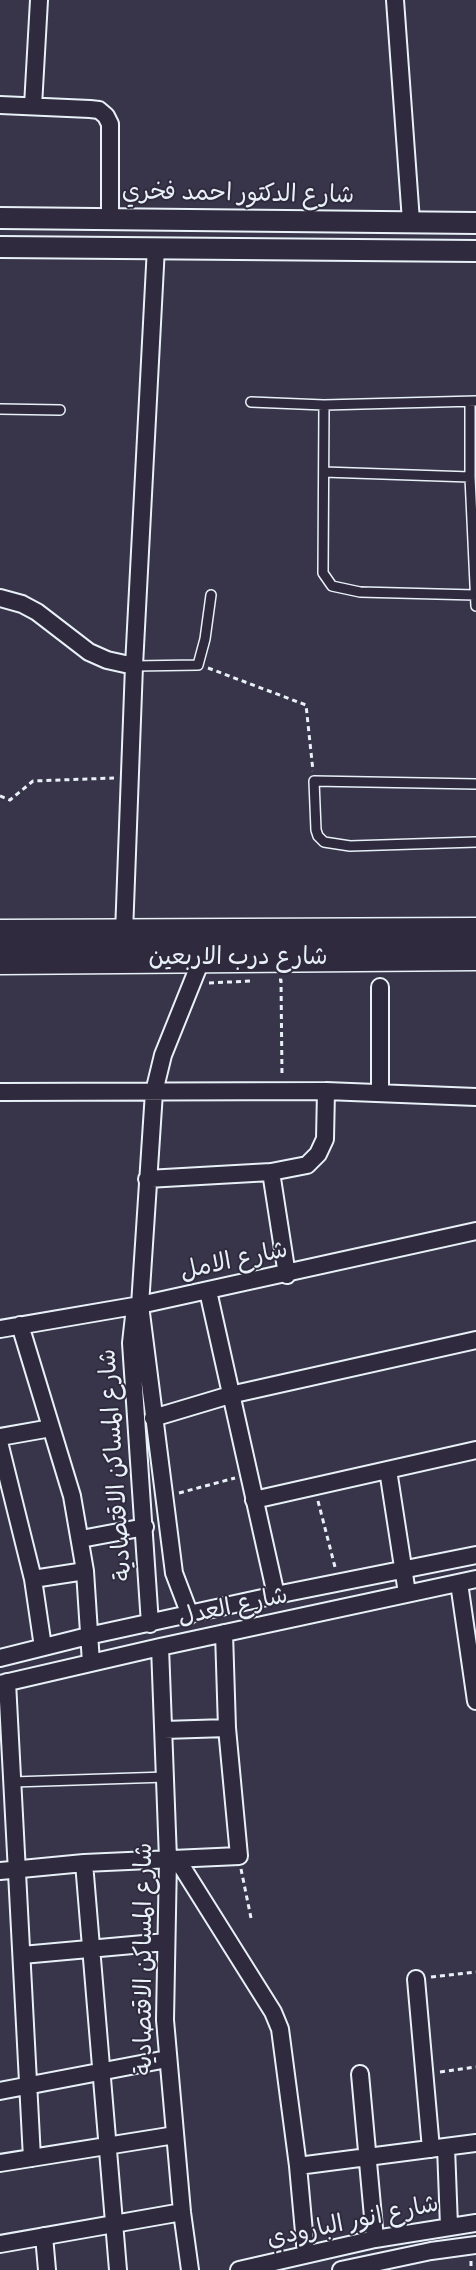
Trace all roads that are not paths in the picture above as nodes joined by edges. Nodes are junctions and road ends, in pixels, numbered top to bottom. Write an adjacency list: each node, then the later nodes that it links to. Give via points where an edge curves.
1 (38, 0): 4 (street)
2 (395, 0): 8 (street)
3 (0, 105): 4 (street)
4 (32, 106): 6 (street, via 99,110 106,116 110,124)
5 (0, 218): 6 (street, شارع الدكتور احمد فخري)
6 (110, 218): 7 (street, شارع الدكتور احمد فخري)
7 (254, 220): 8 (street, شارع الدكتور احمد فخري); 12 (street)
8 (411, 222): 9 (street, شارع الدكتور احمد فخري)
9 (476, 223)
10 (0, 247): 11 (street)
11 (156, 247): 12 (street); 25 (street)
12 (253, 248): 13 (street)
13 (476, 251)
14 (251, 402): 16 (lane)
15 (473, 402): 16 (lane); 20 (lane)
16 (324, 404): 19 (lane)
17 (0, 409): 18 (lane)
18 (60, 410)
19 (324, 472): 20 (lane); 22 (lane, via 323,574 332,586 360,592)
20 (470, 477): 22 (lane)
21 (211, 595): 25 (lane, via 198,665)
22 (475, 595): 24 (lane)
23 (0, 598): 25 (street, via 37,612 89,652)
24 (476, 606)
25 (134, 666): 29 (street)
26 (476, 784): 27 (lane, via 314,781 316,830 324,842 350,846)
27 (476, 842)
28 (476, 932): 29 (highway, شارع درب الاربعين)
29 (124, 933): 30 (highway, شارع درب الاربعين)
30 (0, 934)
31 (476, 956): 32 (highway, شارع درب الاربعين)
32 (202, 958): 33 (highway, شارع درب الاربعين); 37 (street, شارع المساكن الاقتصادية, via 163,1055)
33 (0, 960)
34 (380, 987): 38 (street)
35 (326, 1091): 37 (street); 38 (street); 40 (street, via 325,1139 318,1154 299,1167)
36 (0, 1092): 37 (street)
37 (154, 1092): 41 (street, شارع المساكن الاقتصادية)
38 (380, 1093): 39 (street)
39 (476, 1097)
40 (271, 1172): 41 (street); 43 (street)
41 (147, 1180): 45 (street, شارع المساكن الاقتصادية)
42 (476, 1231): 43 (street, شارع الامل)
43 (287, 1275): 44 (street, شارع الامل)
44 (208, 1291): 45 (street, شارع الامل); 49 (street)
45 (140, 1305): 46 (street, شارع الامل); 50 (street, شارع المساكن الاقتصادية); 57 (street, شارع المساكن الاقتصادية, via 134,1316 131,1343)
46 (20, 1325): 47 (street, شارع الامل); 51 (street)
47 (0, 1329)
48 (476, 1340): 49 (street)
49 (230, 1396): 50 (street); 56 (street)
50 (153, 1418): 67 (street, شارع المساكن الاقتصادية, via 174,1573)
51 (51, 1428): 52 (street); 58 (street, via 72,1496)
52 (0, 1437)
53 (0, 1446): 62 (street)
54 (476, 1450): 55 (street)
55 (388, 1470): 56 (street); 60 (street)
56 (254, 1500): 66 (street)
57 (145, 1526): 58 (street); 68 (street, شارع المساكن الاقتصادية)
58 (80, 1539): 61 (street)
59 (476, 1555): 60 (street, شارع العدل)
60 (403, 1569): 65 (street); 66 (street, شارع العدل)
61 (85, 1571): 62 (street); 70 (street)
62 (33, 1578): 71 (street)
63 (476, 1579): 64 (street, شارع العدل)
64 (459, 1583): 65 (street, شارع العدل); 76 (street)
65 (406, 1593): 69 (street, شارع العدل)
66 (276, 1595): 67 (street, شارع العدل)
67 (190, 1615): 68 (street, شارع العدل)
68 (150, 1624): 70 (street, شارع العدل)
69 (224, 1633): 72 (street, شارع العدل); 77 (street)
70 (88, 1636): 71 (street, شارع العدل); 74 (street)
71 (43, 1647): 73 (street, شارع العدل)
72 (160, 1647): 74 (street, شارع العدل); 78 (street, شارع المساكن الاقتصادية)
73 (0, 1658)
74 (91, 1663): 75 (street, شارع العدل)
75 (4, 1683): 79 (street)
76 (476, 1701)
77 (227, 1728): 78 (street); 82 (street, via 239,1856)
78 (164, 1730): 80 (street, شارع المساكن الاقتصادية)
79 (5, 1750): 81 (street)
80 (166, 1777): 81 (lane); 82 (street, شارع المساكن الاقتصادية)
81 (13, 1782): 84 (street)
82 (173, 1859): 83 (street); 86 (street, شارع المساكن الاقتصادية); 102 (street, via 277,2020 282,2037)
83 (84, 1863): 84 (street); 87 (street)
84 (17, 1869): 85 (street); 88 (street)
85 (0, 1871)
86 (166, 1942): 87 (street); 90 (street, شارع المساكن الاقتصادية, via 164,2004)
87 (91, 1949): 88 (street); 91 (street)
88 (22, 1955): 93 (street)
89 (416, 1979): 98 (street, via 424,2073)
90 (167, 2059): 91 (street); 95 (street, شارع المساكن الاقتصادية)
91 (101, 2070): 93 (street); 97 (street)
92 (360, 2074): 99 (street)
93 (28, 2086): 94 (street); 100 (street)
94 (0, 2091)
95 (175, 2135): 97 (street); 103 (street, شارع المساكن الاقتصادية)
96 (476, 2143): 98 (street)
97 (108, 2146): 100 (street); 105 (street)
98 (439, 2148): 99 (street); 106 (street)
99 (368, 2156): 102 (street); 108 (street)
100 (32, 2158): 101 (street)
101 (0, 2163)
102 (298, 2166): 111 (street)
103 (182, 2212): 105 (street); 115 (street, شارع المساكن الاقتصادية)
104 (476, 2223): 106 (street, شارع انور البارودي)
105 (114, 2224): 107 (street); 114 (street)
106 (449, 2226): 108 (street, شارع انور البارودي)
107 (44, 2236): 109 (street); 113 (street)
108 (375, 2238): 111 (street, شارع انور البارودي)
109 (0, 2244)
110 (476, 2245): 112 (street, شارع انور البارودي, via 431,2251)
111 (306, 2254): 116 (street, شارع انور البارودي)
112 (373, 2266): 117 (street, شارع انور البارودي)
113 (47, 2270)
114 (118, 2270)
115 (190, 2270)
116 (244, 2270)
117 (341, 2270)

